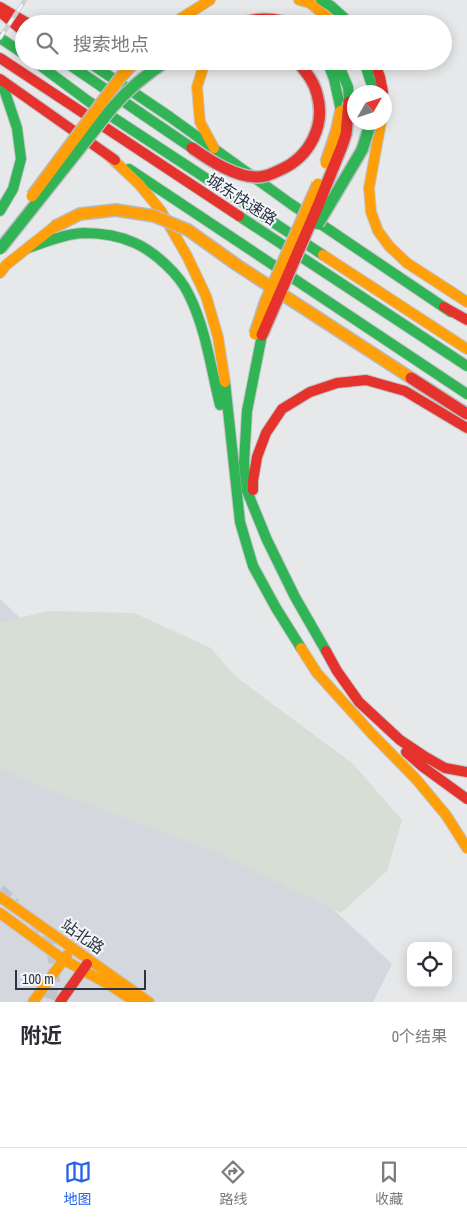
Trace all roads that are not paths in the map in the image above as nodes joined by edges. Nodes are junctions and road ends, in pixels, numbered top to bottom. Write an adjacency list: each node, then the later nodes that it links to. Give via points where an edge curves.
1 (217, 0): 4 (main road)
2 (299, 0): 8 (main road, via 310,3)
3 (321, 0): 9 (main road)
4 (207, 1): 7 (main road)
5 (0, 7): 10 (main road)
6 (0, 12): 11 (main road)
7 (186, 15)
8 (324, 15)
9 (341, 15)
10 (15, 16)
11 (15, 24)
12 (0, 38): 13 (main road)
13 (15, 48)
14 (0, 58): 15 (main road, 城东快速路)
15 (15, 68)
16 (18, 70): 46 (main road, 城东快速路)
17 (46, 70): 45 (main road, 城东快速路)
18 (77, 70): 23 (main road, bridge, via 216,165 256,177 294,164 315,137 320,118 318,95)
19 (100, 70): 34 (main road)
20 (127, 70): 37 (main road, bridge)
21 (153, 70): 39 (main road, bridge, via 112,108)
22 (202, 70): 34 (main road, via 197,87 200,122)
23 (305, 70)
24 (332, 70): 31 (main road)
25 (341, 70): 31 (main road, via 348,87)
26 (367, 70): 29 (main road)
27 (377, 70): 30 (main road)
28 (0, 79): 35 (main road); 36 (main road, via 17,128 21,159 13,188)
29 (372, 85)
30 (382, 85)
31 (345, 106): 41 (main road, bridge, via 346,134 342,146); 44 (main road, bridge, via 319,182 266,301)
32 (368, 130): 41 (main road, bridge, via 362,150)
33 (380, 130): 42 (main road, via 369,188 371,212 378,231 407,263)
34 (214, 148): 43 (main road, via 291,204)
35 (108, 155): 47 (main road); 50 (main road, via 139,184 161,211 206,296 218,337)
36 (0, 211)
37 (0, 238)
38 (28, 248): 40 (main road); 48 (main road, bridge, via 54,227 80,214 116,210 154,216 188,230); 50 (main road, via 82,233 106,235 134,243 158,258 187,292 196,312)
39 (0, 250)
40 (3, 269)
41 (288, 274): 44 (main road, bridge)
42 (465, 301)
43 (467, 321)
44 (258, 336): 51 (main road, via 241,399); 52 (main road, via 244,463 248,490)
45 (467, 349)
46 (467, 366)
47 (467, 394)
48 (467, 414)
49 (467, 428): 52 (main road, via 405,391 366,380 337,383 310,392 282,409 266,433 257,457 254,500)
50 (230, 436): 51 (main road)
51 (234, 470): 54 (main road, via 240,522 253,566 316,673)
52 (267, 540): 53 (main road, via 337,671 359,702)
53 (372, 714): 55 (main road, via 400,740 424,756 445,768); 56 (main road, via 423,768)
54 (372, 734): 57 (main road, via 428,781); 58 (main road, via 416,779 446,815)
55 (467, 772)
56 (467, 799)
57 (467, 808)
58 (467, 848)
59 (0, 896): 61 (main road, 站北路)
60 (0, 912): 62 (main road, 站北路)
61 (72, 949): 62 (main road); 63 (main road, 站北路)
62 (64, 960): 63 (main road, 站北路); 64 (main road)
63 (86, 965): 65 (main road); 66 (main road, 站北路); 67 (main road, 站北路)
64 (34, 1002)
65 (60, 1002)
66 (136, 1002)
67 (149, 1002)

